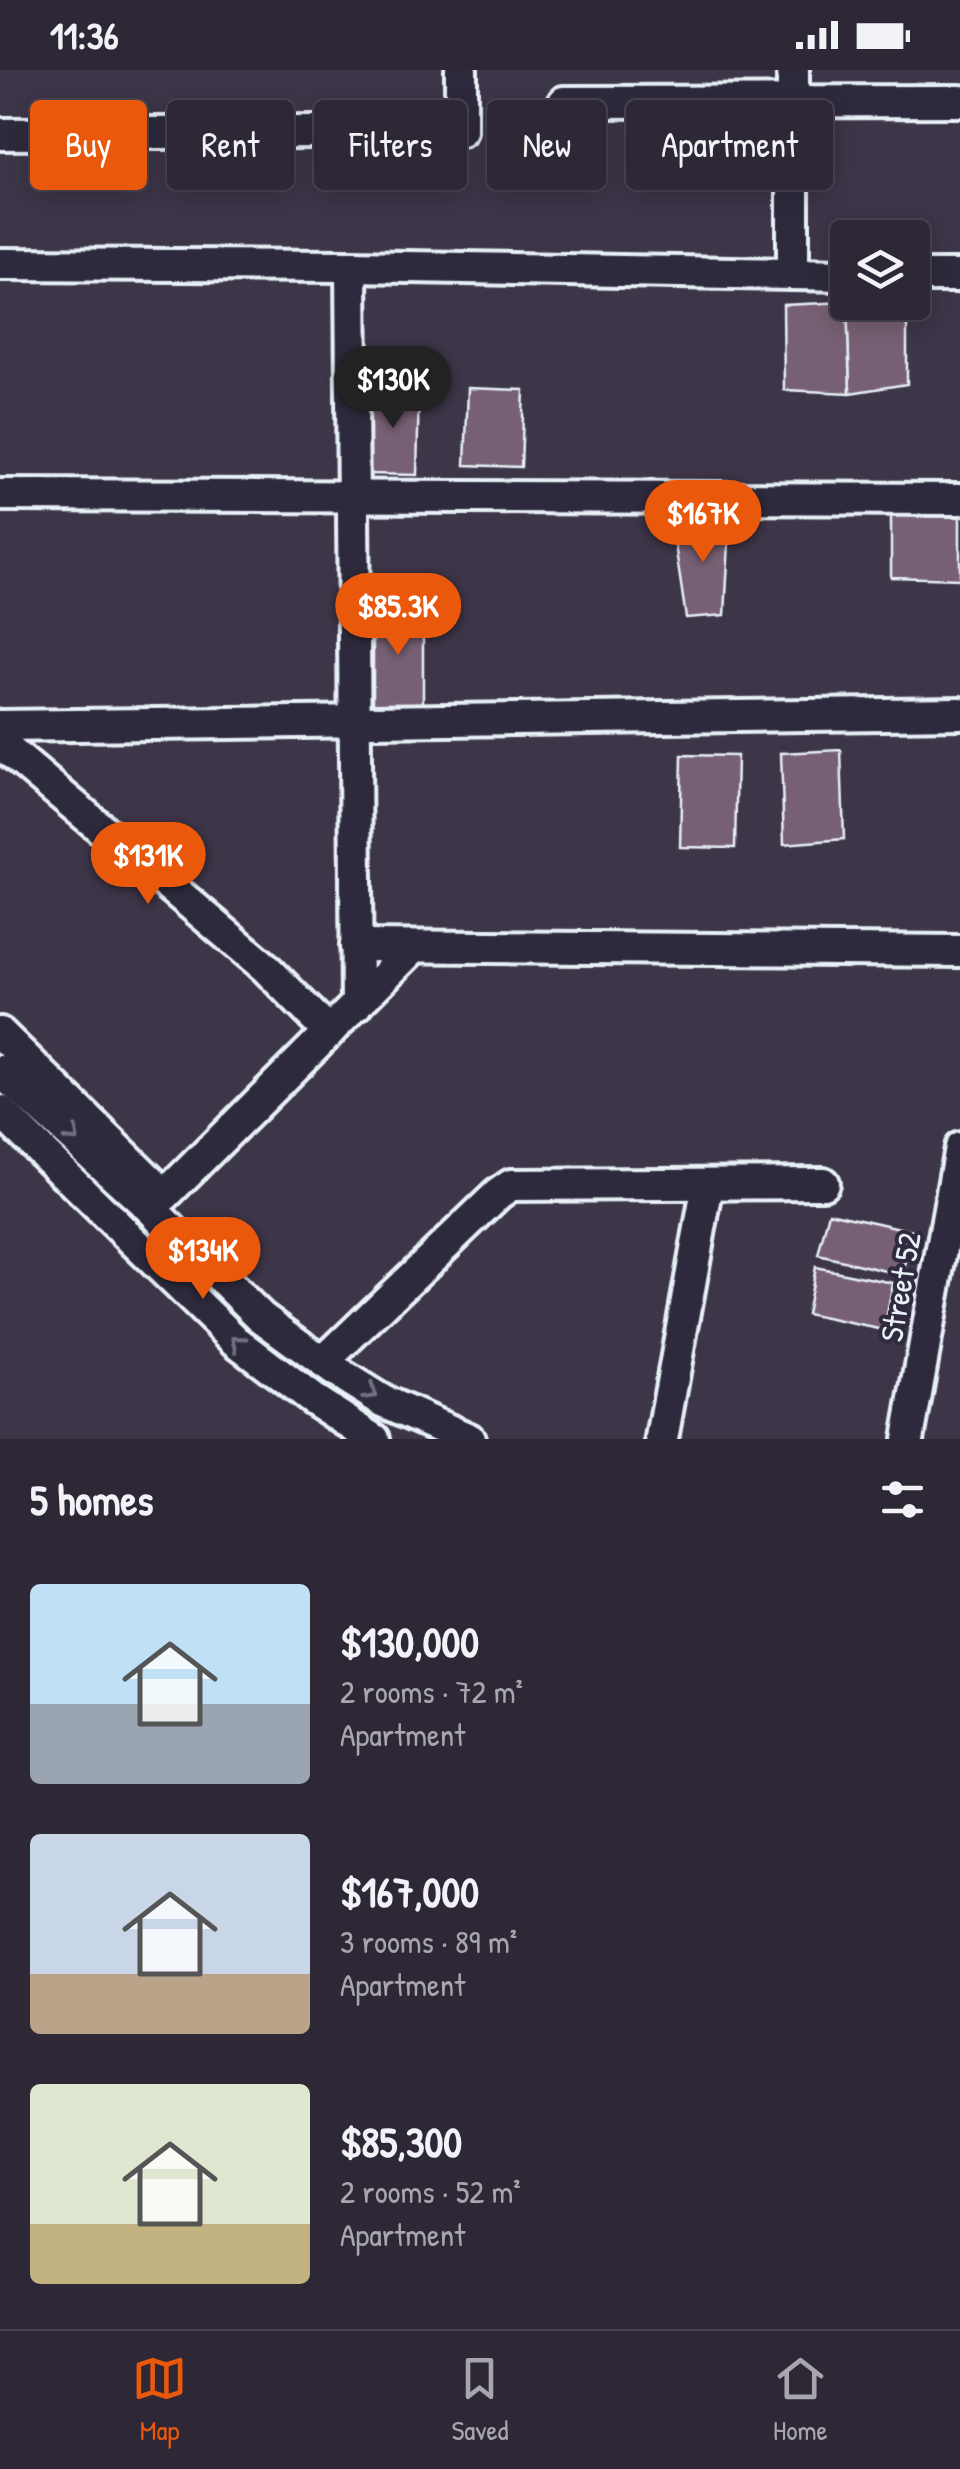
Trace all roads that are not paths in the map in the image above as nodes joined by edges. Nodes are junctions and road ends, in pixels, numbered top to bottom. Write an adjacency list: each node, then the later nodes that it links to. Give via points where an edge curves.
1 (462, 70): 6 (street, via 461,130)
2 (793, 70): 3 (street)
3 (793, 100)
4 (833, 101): 5 (street)
5 (960, 101)
6 (0, 134)
7 (793, 190): 10 (street)
8 (0, 264): 9 (street)
9 (351, 266): 10 (street); 15 (street)
10 (793, 274): 11 (street)
11 (830, 274)
12 (930, 276): 13 (street)
13 (960, 276)
14 (0, 495): 15 (street)
15 (353, 496): 16 (street); 18 (street)
16 (960, 500)
17 (960, 713): 18 (street)
18 (354, 721): 19 (street); 21 (street)
19 (0, 726)
20 (0, 743): 25 (street, via 265,967)
21 (356, 946): 22 (street); 24 (street)
22 (414, 948): 23 (street); 24 (street)
23 (960, 951)
24 (357, 1005): 25 (street)
25 (329, 1032): 26 (street, via 165,1195)
26 (0, 1033)
27 (0, 1071): 33 (street, one-way to 33, via 261,1317)
28 (0, 1111): 34 (street, one-way to 28, via 236,1342)
29 (960, 1148): 30 (street, Street 52)
30 (957, 1180): 37 (street, Street 52)
31 (823, 1183): 32 (street)
32 (708, 1184): 33 (street, via 510,1185); 36 (street)
33 (323, 1362): 35 (street, one-way to 35, via 383,1401)
34 (374, 1439)
35 (469, 1439)
36 (662, 1439)
37 (908, 1439)

